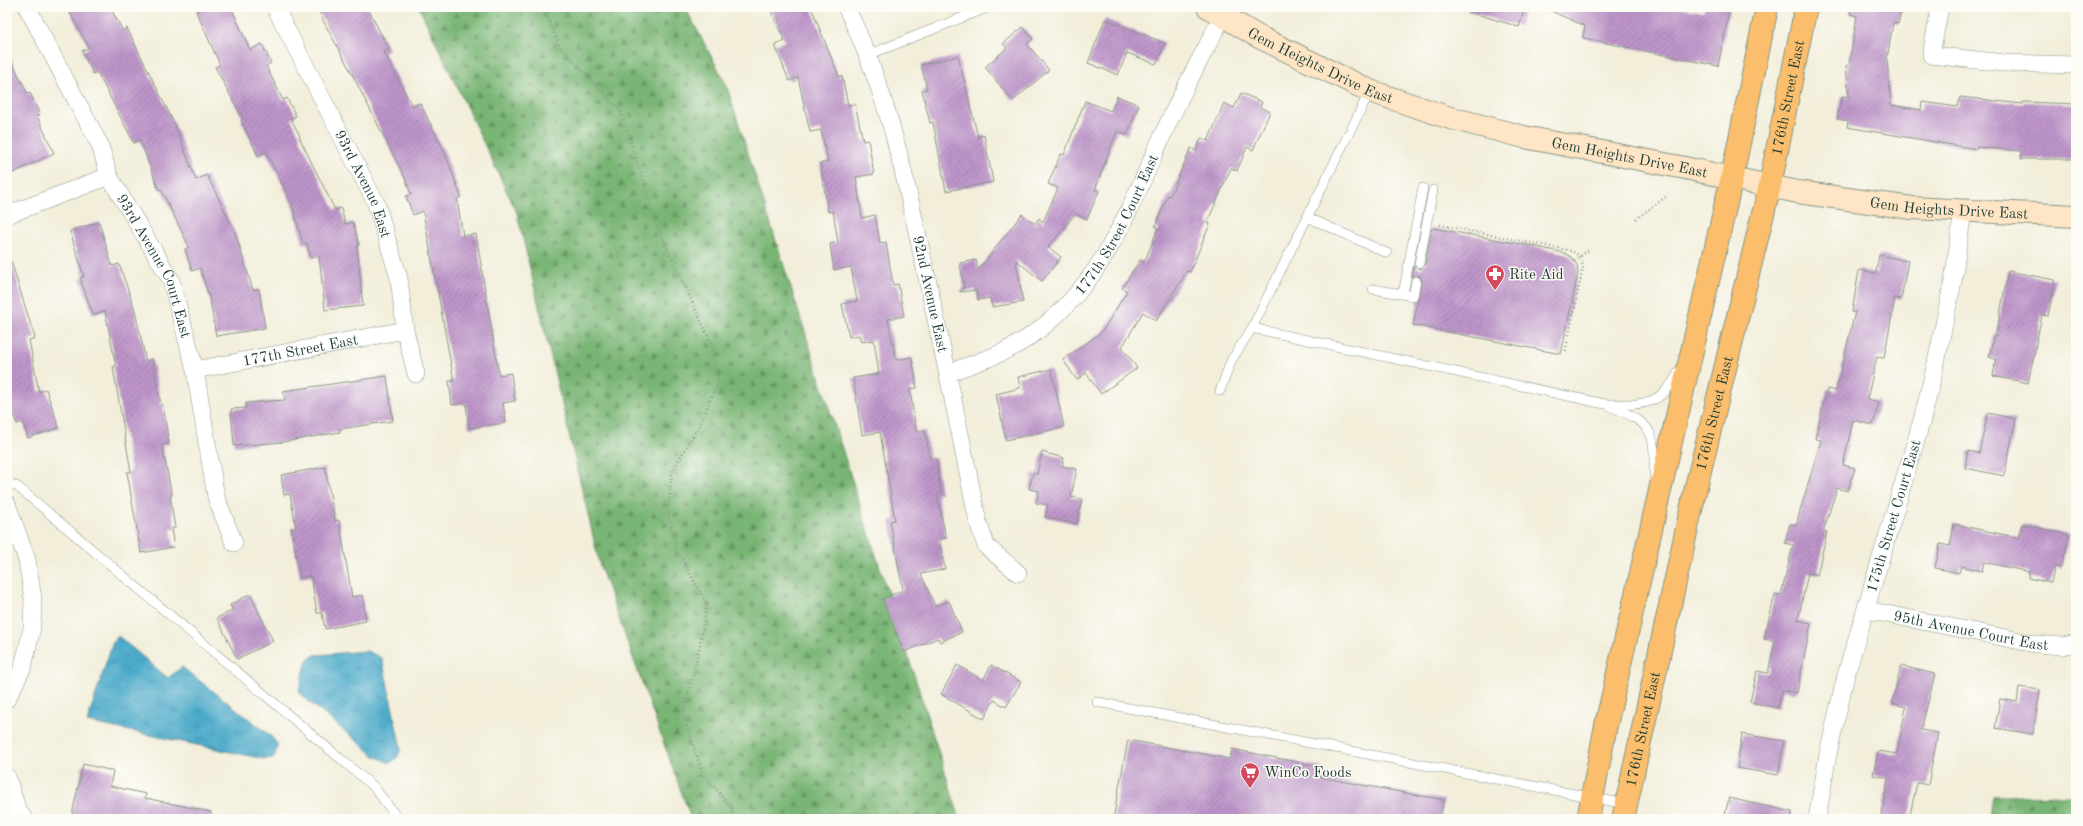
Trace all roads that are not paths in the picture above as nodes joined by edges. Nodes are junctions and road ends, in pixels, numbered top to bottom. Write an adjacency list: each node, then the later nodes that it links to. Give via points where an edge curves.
1 (27, 7): 12 (street, 93rd Avenue Court East, via 100,145)
2 (275, 7): 28 (street, 93rd Avenue East, via 376,202 399,278)
3 (846, 7): 9 (street, 92nd Avenue East)
4 (989, 7): 9 (lane)
5 (1767, 7): 13 (main road)
6 (1806, 7): 14 (main road, 176th Street East)
7 (1940, 7): 10 (street, via 1931,55 2004,63)
8 (1215, 12): 11 (street, Gem Heights Drive East, via 1258,37); 30 (street, 177th Street Court East, via 1114,242 1078,294 1025,340)
9 (868, 55): 30 (street, 92nd Avenue East, via 894,131)
10 (2076, 65)
11 (1370, 91): 13 (street, Gem Heights Drive East, via 1447,117 1524,137); 20 (lane)
12 (109, 176): 18 (street); 29 (street, 93rd Avenue Court East, via 171,280)
13 (1732, 177): 14 (street, Gem Heights Drive East); 24 (main road)
14 (1770, 185): 17 (street, Gem Heights Drive East, via 1798,192 1912,208); 45 (main road, 176th Street East, via 1694,494)
15 (1423, 188): 26 (lane)
16 (1433, 190): 22 (lane)
17 (1963, 212): 19 (street, Gem Heights Drive East); 39 (street, 175th Street Court East, via 1953,281 1928,399)
18 (7, 215)
19 (2076, 216)
20 (1307, 217): 21 (lane); 27 (lane)
21 (1387, 253)
22 (1419, 263)
23 (1416, 281): 26 (lane, via 1413,296)
24 (1708, 282): 33 (lane, via 1679,370 1667,391 1647,403); 36 (main road)
25 (1372, 288): 26 (lane)
26 (1403, 294)
27 (1252, 328): 32 (lane, via 1231,361); 33 (lane)
28 (405, 330): 29 (street, 177th Street East); 31 (street, 93rd Avenue East)
29 (195, 370): 37 (street, 93rd Avenue Court East, via 216,497)
30 (948, 373): 38 (street, 92nd Avenue East, via 978,522 986,546)
31 (416, 374)
32 (1220, 391)
33 (1605, 404): 36 (lane, via 1641,421 1650,431 1655,451)
34 (7, 482): 47 (lane, via 18,487 374,787)
35 (7, 504): 41 (street, via 26,560 33,598 32,628 23,668)
36 (1653, 521): 44 (main road)
37 (234, 543)
38 (1018, 573)
39 (1867, 610): 40 (street, 95th Avenue Court East, via 2035,644 2063,646); 49 (street, 175th Street Court East, via 1846,674)
40 (2076, 643)
41 (7, 699)
42 (1097, 702): 44 (lane)
43 (7, 777): 46 (street, via 17,808)
44 (1592, 797): 45 (lane); 48 (main road)
45 (1624, 811)
46 (24, 819)
47 (398, 819)
48 (1588, 819)
49 (1817, 819)

